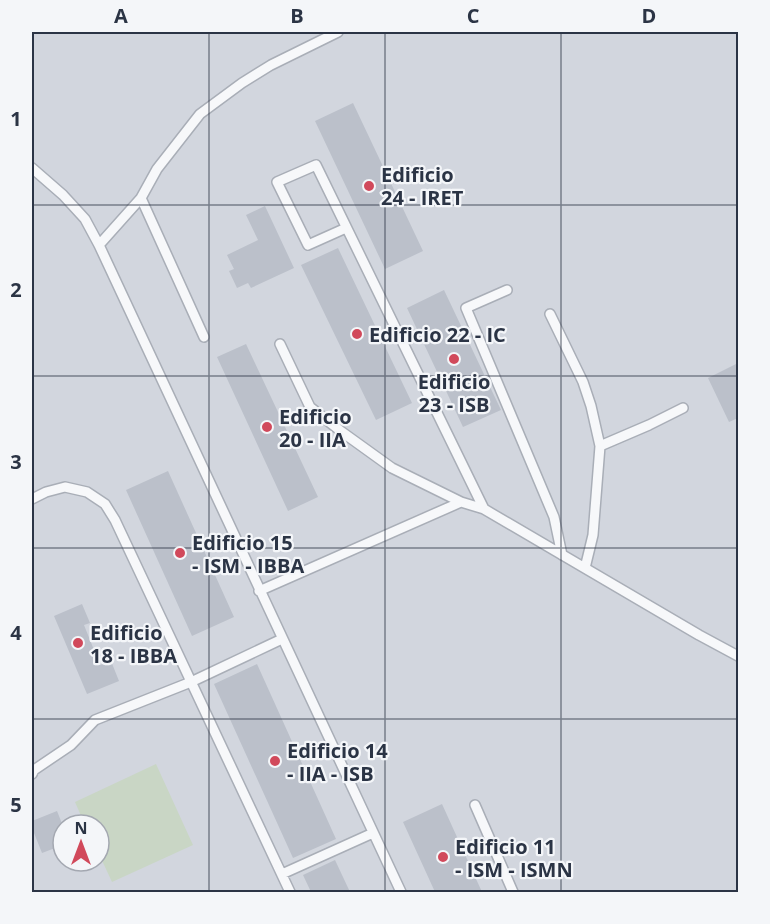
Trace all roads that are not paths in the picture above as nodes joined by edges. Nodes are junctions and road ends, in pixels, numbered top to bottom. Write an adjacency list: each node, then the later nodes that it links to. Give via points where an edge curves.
1 (338, 32): 3 (lane, via 272,65 200,114 157,169)
2 (32, 168): 5 (lane, via 85,219)
3 (141, 198): 5 (lane); 8 (lane)
4 (346, 228): 4 (lane, via 315,165 277,182 308,245); 14 (lane)
5 (99, 244): 17 (lane)
6 (507, 290): 15 (lane, via 466,308 554,517)
7 (550, 314): 11 (lane, via 583,382)
8 (204, 337)
9 (280, 344): 13 (lane, via 310,407 392,468)
10 (683, 408): 11 (lane)
11 (600, 446): 16 (lane, via 593,536)
12 (32, 498): 20 (lane, via 65,487 87,492 105,504)
13 (461, 502): 14 (lane); 17 (lane)
14 (484, 509): 15 (lane)
15 (562, 555): 16 (lane)
16 (585, 568): 19 (lane)
17 (260, 591): 18 (lane)
18 (282, 639): 20 (lane); 23 (lane)
19 (738, 656)
20 (191, 682): 21 (lane, via 95,720 71,745); 24 (lane)
21 (32, 769)
22 (475, 805): 27 (lane)
23 (373, 833): 24 (lane); 26 (lane)
24 (282, 874): 25 (lane)
25 (290, 892)
26 (401, 892)
27 (513, 892)

